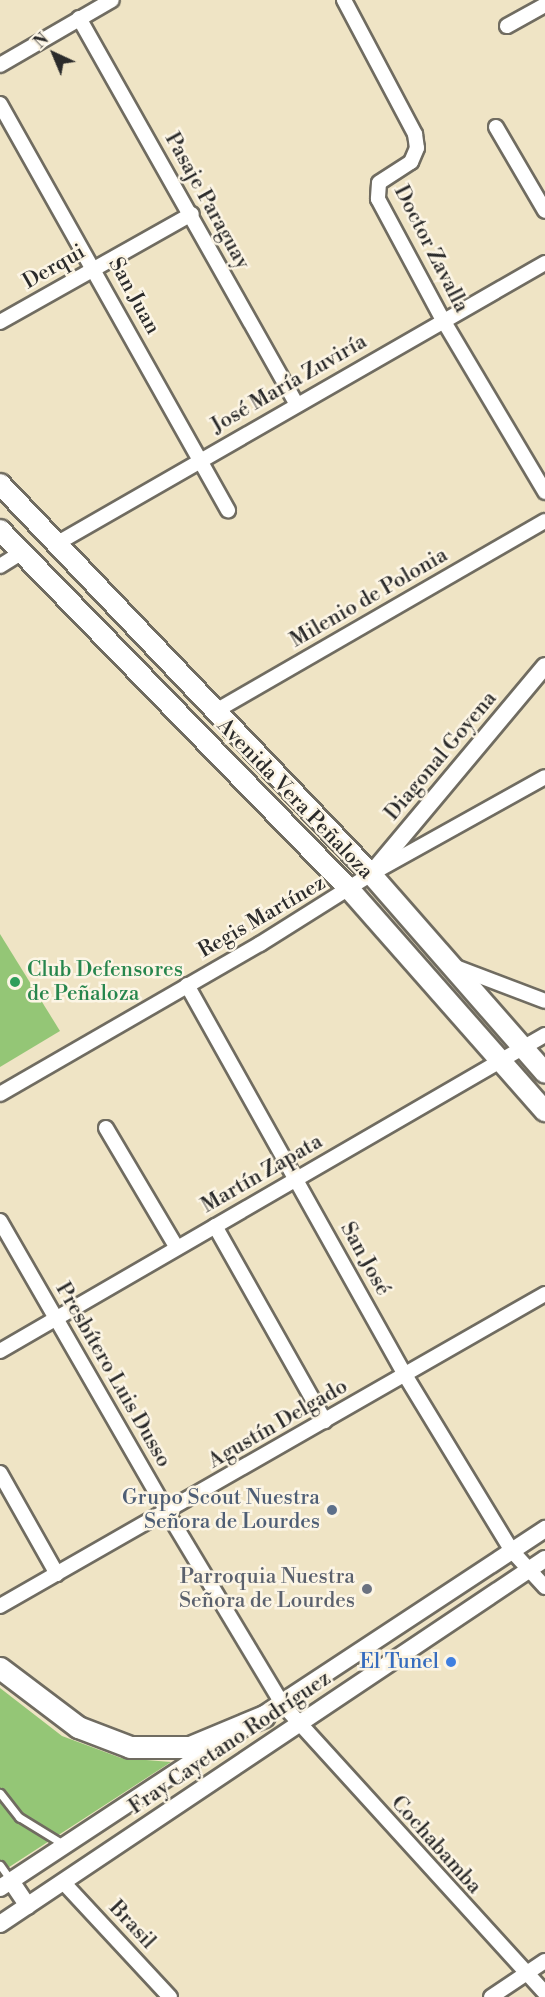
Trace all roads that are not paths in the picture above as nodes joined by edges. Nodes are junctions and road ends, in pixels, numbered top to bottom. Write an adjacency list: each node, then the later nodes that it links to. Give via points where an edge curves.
1 (112, 0): 3 (street)
2 (345, 0): 14 (street, Doctor Zavalla, via 415,134 417,148 411,162 379,183 376,190)
3 (91, 5): 5 (street)
4 (545, 5): 6 (street)
5 (78, 18): 7 (street); 11 (street, Pasaje Paraguay)
6 (507, 26)
7 (0, 65)
8 (0, 104): 13 (street, San Juan)
9 (496, 127): 10 (street)
10 (545, 211)
11 (192, 214): 13 (street, Derqui); 16 (street, Pasaje Paraguay)
12 (545, 263): 14 (street, José María Zuviría)
13 (94, 267): 15 (street, Derqui); 17 (street, San Juan)
14 (443, 320): 16 (street, José María Zuviría); 19 (street, Doctor Zavalla)
15 (0, 322)
16 (297, 405): 17 (street, José María Zuviría)
17 (201, 458): 20 (street, San Juan); 23 (street, José María Zuviría)
18 (0, 484): 23 (main road, Avenida Vera Peñaloza)
19 (545, 492)
20 (228, 510)
21 (545, 521): 27 (street, Milenio de Polonia)
22 (0, 530): 24 (main road, Avenida Vera Peñaloza)
23 (56, 544): 27 (main road, Avenida Vera Peñaloza)
24 (21, 553): 25 (street); 30 (main road, Avenida Vera Peñaloza)
25 (0, 566)
26 (545, 666): 29 (street, Diagonal Goyena)
27 (214, 712): 29 (main road, Avenida Vera Peñaloza)
28 (544, 779): 29 (street, Regis Martínez)
29 (371, 874): 30 (street, Regis Martínez); 31 (main road, Avenida Vera Peñaloza)
30 (350, 890): 32 (street, Regis Martínez); 36 (main road, Avenida Vera Peñaloza)
31 (452, 965): 33 (street); 35 (main road, Avenida Vera Peñaloza)
32 (187, 985): 38 (street, Regis Martínez); 41 (street, San José)
33 (545, 1001)
34 (545, 1035): 35 (street, Martín Zapata)
35 (523, 1047): 36 (street, Martín Zapata); 37 (main road, Avenida Vera Peñaloza)
36 (501, 1060): 39 (main road, Avenida Vera Peñaloza); 41 (street, Martín Zapata)
37 (545, 1073)
38 (0, 1094)
39 (545, 1111)
40 (106, 1128): 44 (street)
41 (296, 1179): 43 (street, Martín Zapata); 48 (street, San José)
42 (0, 1221): 46 (street, Presbítero Luis Dusso)
43 (215, 1226): 44 (street, Martín Zapata); 49 (street)
44 (177, 1248): 46 (street, Martín Zapata)
45 (545, 1294): 48 (street, Agustín Delgado)
46 (56, 1319): 47 (street, Martín Zapata); 51 (street, Presbítero Luis Dusso)
47 (0, 1351)
48 (405, 1375): 49 (street, Agustín Delgado); 53 (street, San José)
49 (324, 1421): 51 (street, Agustín Delgado)
50 (0, 1473): 56 (street)
51 (167, 1512): 56 (street, Agustín Delgado); 60 (street, Presbítero Luis Dusso)
52 (545, 1529): 53 (street, Fray Cayetano Rodríguez)
53 (512, 1551): 55 (street, San José); 60 (street, Fray Cayetano Rodríguez)
54 (545, 1559): 55 (street, Fray Cayetano Rodríguez)
55 (529, 1570): 57 (street, San José); 62 (street, Fray Cayetano Rodríguez)
56 (57, 1574): 58 (street, Agustín Delgado)
57 (545, 1587)
58 (0, 1606)
59 (0, 1668): 61 (main road, via 78,1727 130,1747 190,1747)
60 (283, 1705): 61 (street, Fray Cayetano Rodríguez); 62 (street, Cochabamba)
61 (264, 1716): 64 (street, Fray Cayetano Rodríguez)
62 (298, 1723): 66 (street, Fray Cayetano Rodríguez); 73 (street, Cochabamba)
63 (0, 1793): 65 (lane, via 19,1817)
64 (87, 1830): 65 (street, Fray Cayetano Rodríguez); 66 (street)
65 (65, 1845): 69 (street, Fray Cayetano Rodríguez)
66 (105, 1854): 68 (street, Fray Cayetano Rodríguez)
67 (0, 1865): 69 (lane)
68 (63, 1882): 70 (street, Fray Cayetano Rodríguez); 75 (street, Brasil)
69 (6, 1885): 70 (street)
70 (28, 1906): 71 (street, Fray Cayetano Rodríguez)
71 (0, 1924)
72 (545, 1961): 73 (street)
73 (525, 1973): 74 (street, Cochabamba); 76 (street)
74 (545, 1994)
75 (170, 1997)
76 (490, 1997)

